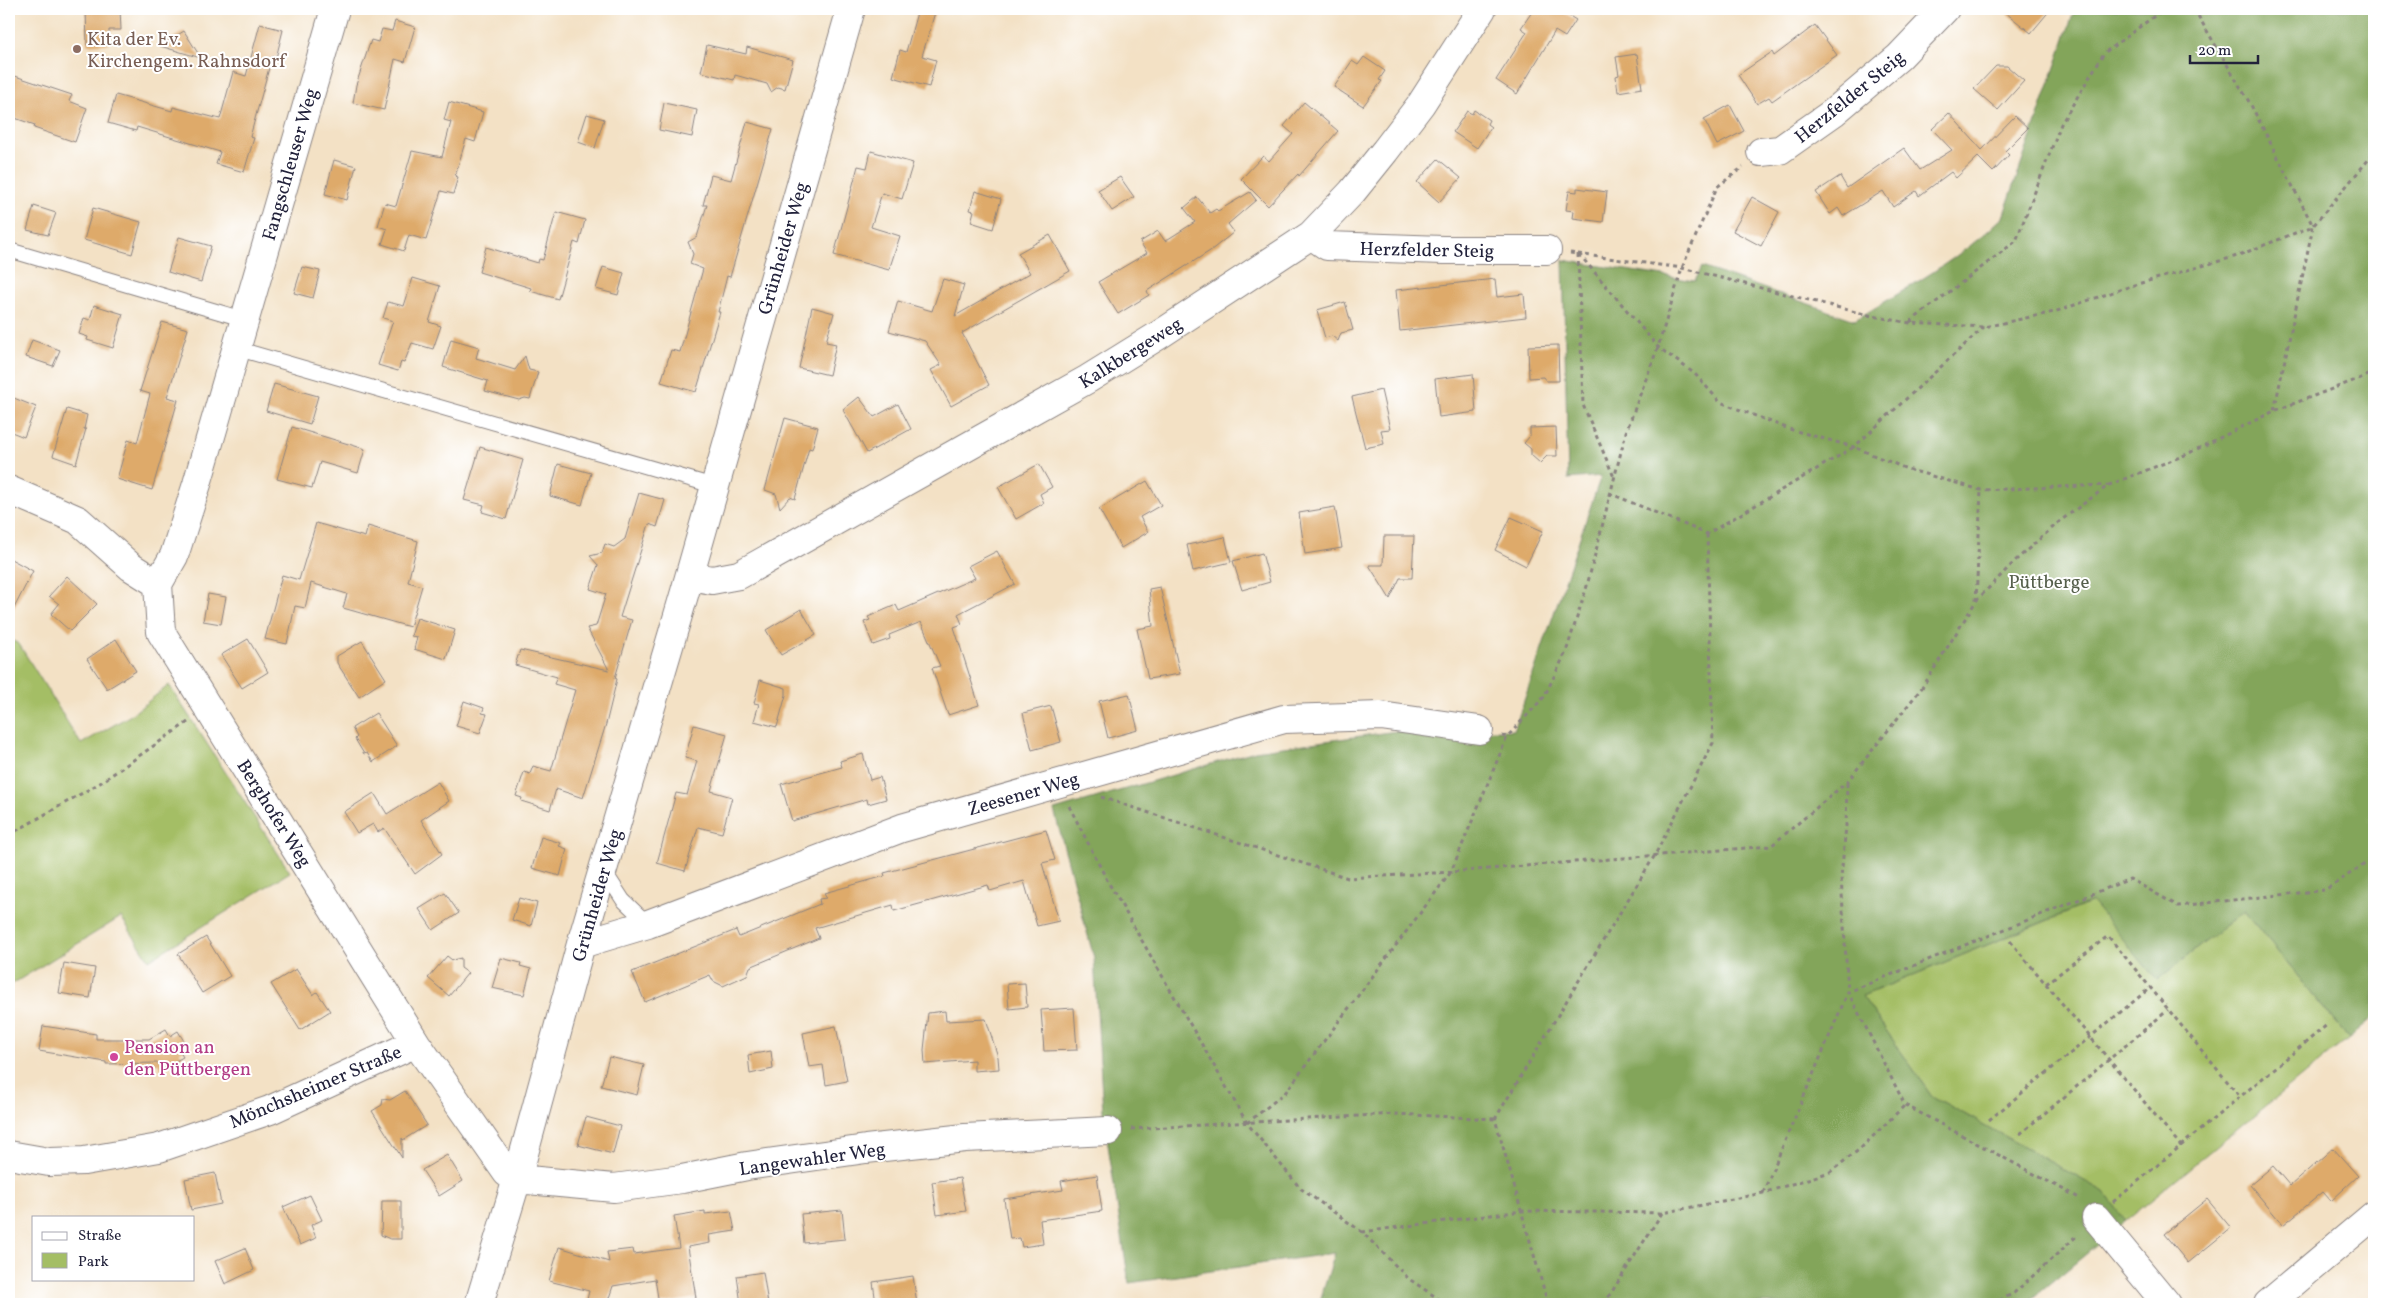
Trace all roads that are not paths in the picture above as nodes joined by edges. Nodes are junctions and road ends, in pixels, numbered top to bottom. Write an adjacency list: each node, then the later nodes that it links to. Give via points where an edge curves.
1 (335, 9): 9 (street, Fangschleuser Weg)
2 (851, 9): 11 (street, Grünheider Weg)
3 (1482, 9): 6 (street, Kalkbergeweg, via 1421,104 1386,151)
4 (1946, 9): 5 (street, Herzfelder Steig, via 1898,57 1834,112 1780,150)
5 (1761, 152)
6 (1311, 235): 8 (street, Herzfelder Steig, via 1327,246); 13 (street, Kalkbergeweg, via 1088,379 739,575 712,580)
7 (9, 250): 9 (lane)
8 (1547, 250)
9 (243, 319): 10 (street, Fangschleuser Weg)
10 (235, 348): 11 (lane); 14 (street, Fangschleuser Weg, via 174,556)
11 (714, 486): 13 (street, Grünheider Weg)
12 (9, 490): 14 (street, via 78,520 131,567)
13 (690, 576): 16 (street, Grünheider Weg)
14 (158, 584): 19 (street, Berghofer Weg, via 161,632)
15 (1479, 730): 17 (street, Zeesener Weg, via 1381,716 1284,719 902,828)
16 (603, 869): 17 (lane, via 623,900); 18 (street, Grünheider Weg)
17 (648, 924): 18 (street, Zeesener Weg)
18 (581, 944): 22 (street, Grünheider Weg)
19 (416, 1043): 21 (street, Mönchsheimer Straße, via 270,1110 159,1148 84,1161 49,1162); 22 (street, Berghofer Weg, via 506,1174)
20 (1108, 1131): 22 (street, Langewahler Weg, via 965,1138 866,1149 614,1188)
21 (9, 1155)
22 (517, 1179): 25 (street, Grünheider Weg)
23 (2104, 1211): 26 (street)
24 (2374, 1215): 27 (street)
25 (479, 1304)
26 (2167, 1304)
27 (2268, 1304)

